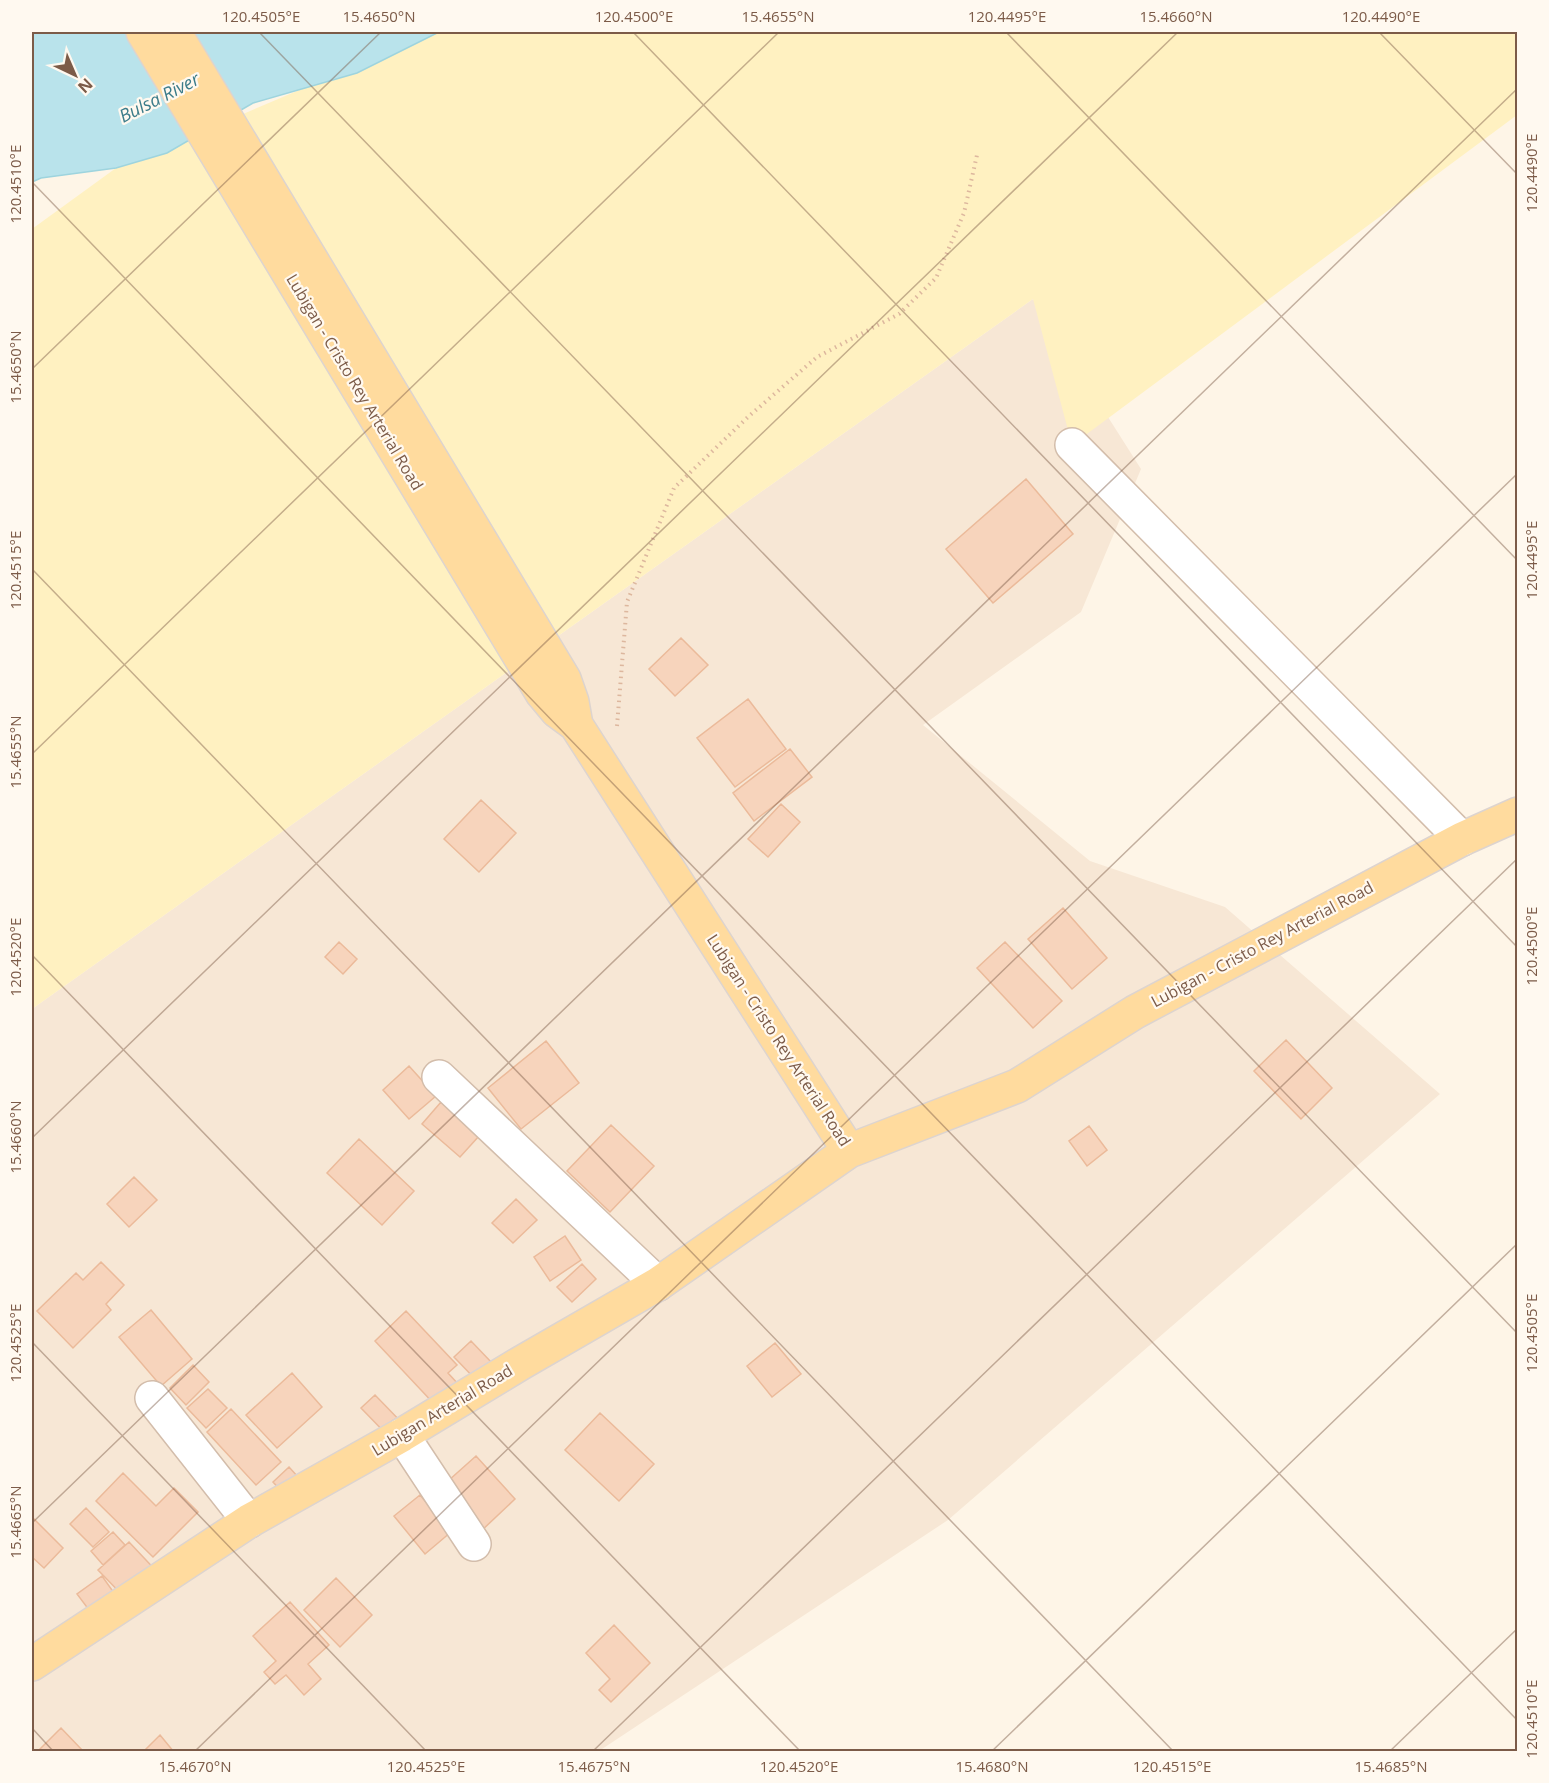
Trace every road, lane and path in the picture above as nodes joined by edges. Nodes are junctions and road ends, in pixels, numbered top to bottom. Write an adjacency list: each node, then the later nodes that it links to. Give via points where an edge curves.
1 (144, 32): 5 (main road, Lubigan - Cristo Rey Arterial Road)
2 (174, 32): 5 (main road, Lubigan - Cristo Rey Arterial Road)
3 (977, 154): 6 (path, via 964,213 936,278 899,314 817,357 674,488 627,602)
4 (1072, 445): 8 (street)
5 (553, 686): 6 (main road, Lubigan - Cristo Rey Arterial Road, via 558,711 576,725)
6 (613, 781): 10 (main road, Lubigan - Cristo Rey Arterial Road)
7 (1518, 814): 8 (main road, Lubigan - Cristo Rey Arterial Road)
8 (1462, 839): 10 (main road, Lubigan - Cristo Rey Arterial Road, via 1135,1012 1017,1086)
9 (439, 1077): 11 (street)
10 (849, 1151): 11 (main road, Lubigan Arterial Road)
11 (658, 1284): 13 (main road, Lubigan Arterial Road)
12 (152, 1398): 14 (street)
13 (402, 1435): 14 (main road, Lubigan Arterial Road); 15 (street)
14 (249, 1521): 16 (main road, Lubigan Arterial Road)
15 (474, 1544)
16 (32, 1664)

